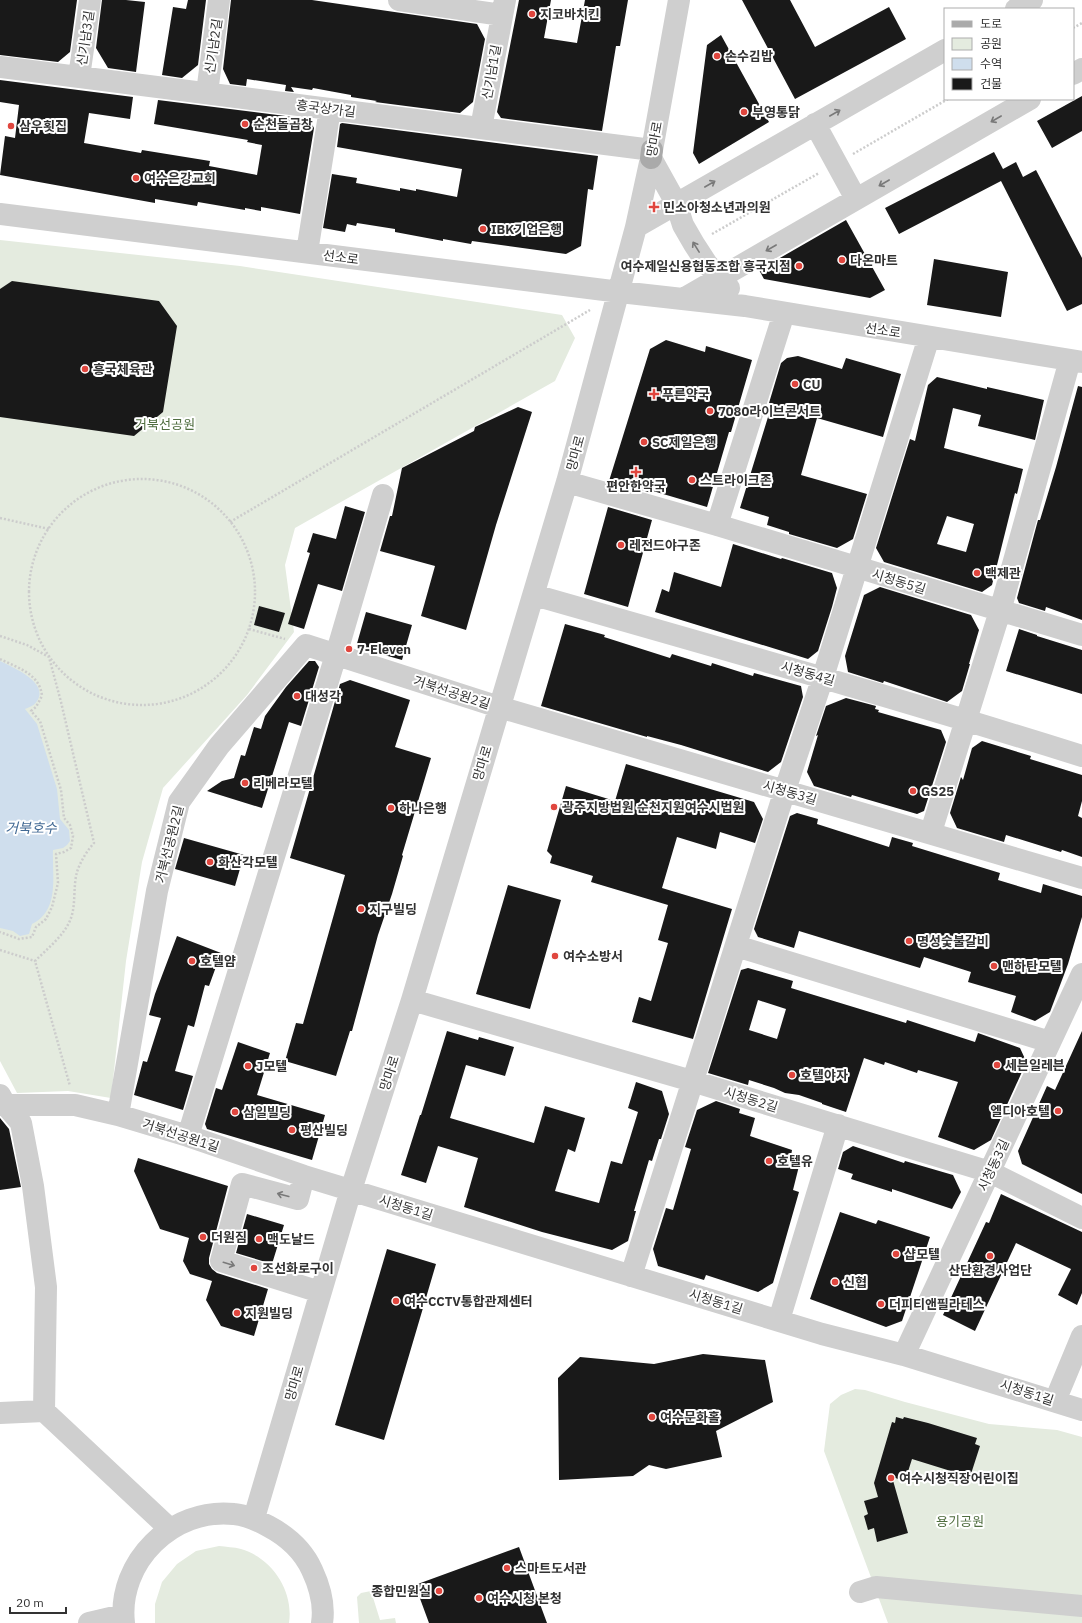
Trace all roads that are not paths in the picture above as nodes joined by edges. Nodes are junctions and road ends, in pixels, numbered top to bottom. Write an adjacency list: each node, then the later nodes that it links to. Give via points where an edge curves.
1 (90, 0): 10 (street, 신기남3길)
2 (219, 0): 11 (street, 신기남2길)
3 (399, 0): 6 (street, 신기남1길)
4 (679, 0): 16 (street, 망마로)
5 (1032, 0): 7 (street)
6 (503, 8): 15 (street, 신기남1길)
7 (1018, 8)
8 (944, 51): 14 (street, one-way to 8)
9 (0, 67): 10 (street, 흥국상가길)
10 (79, 77): 11 (street, 흥국상가길)
11 (207, 93): 13 (street, 흥국상가길)
12 (1028, 100): 17 (street, one-way to 17)
13 (330, 109): 15 (street, 흥국상가길); 21 (street)
14 (815, 124): 17 (street); 18 (street, one-way to 14)
15 (481, 128): 16 (street, 흥국상가길)
16 (652, 154): 18 (street); 20 (street, 망마로)
17 (856, 199): 22 (street, one-way to 22)
18 (676, 203): 20 (street); 22 (street, one-way to 18, via 694,244 683,224)
19 (0, 214): 21 (street, 선소로)
20 (636, 227): 23 (street, 망마로)
21 (307, 252): 23 (street, 선소로)
22 (720, 278): 24 (street); 25 (street)
23 (620, 292): 24 (street, 선소로); 29 (street, 망마로)
24 (683, 299): 25 (street, 선소로)
25 (745, 306): 26 (street, 선소로)
26 (784, 313): 27 (street, 선소로); 31 (street)
27 (929, 337): 28 (street, 선소로); 32 (street)
28 (1076, 361): 34 (street)
29 (567, 482): 31 (street, 시청동5길); 33 (street, 망마로)
30 (383, 495): 36 (street)
31 (717, 525): 32 (street, 시청동5길)
32 (857, 568): 34 (street, 시청동5길); 37 (street)
33 (534, 595): 37 (street, 시청동4길); 38 (street, 망마로)
34 (1000, 611): 35 (street, 시청동5길); 39 (street)
35 (1082, 635)
36 (336, 655): 38 (street, 거북선공원2길); 50 (street, 거북선공원2길, via 306,645 219,746 179,802 157,891); 52 (street)
37 (823, 677): 39 (street, 시청동4길); 41 (street)
38 (498, 707): 41 (street, 시청동3길); 46 (street, 망마로)
39 (967, 720): 40 (street, 시청동4길); 42 (street)
40 (1082, 756)
41 (785, 790): 42 (street, 시청동3길); 44 (street)
42 (931, 832): 43 (street, 시청동3길)
43 (1082, 878)
44 (736, 946): 47 (street); 48 (street)
45 (1082, 974): 47 (street, 시청동3길)
46 (412, 1000): 48 (street, 시청동2길); 55 (street, 망마로)
47 (1050, 1042): 53 (street, 시청동3길)
48 (692, 1081): 51 (street, 시청동2길); 57 (street)
49 (2, 1101): 50 (street, 거북선공원1길, via 75,1105); 64 (street, 거북선공원1길, via 21,1124 33,1186 46,1287)
50 (118, 1116): 52 (street, 거북선공원1길)
51 (838, 1125): 53 (street, 시청동2길); 59 (street)
52 (188, 1136): 54 (street, 거북선공원1길)
53 (990, 1172): 56 (street, 시청동2길); 61 (street, 시청동3길)
54 (304, 1176): 55 (street, 거북선공원1길); 58 (street, one-way to 58, via 298,1199 242,1184 221,1261)
55 (352, 1190): 57 (street, 시청동1길); 58 (street, 망마로)
56 (1082, 1218)
57 (631, 1276): 59 (street, 시청동1길)
58 (320, 1292): 66 (street, 망마로)
59 (779, 1320): 61 (street, 시청동1길)
60 (1082, 1336): 62 (street)
61 (904, 1355): 62 (street, 시청동1길)
62 (1054, 1401): 63 (street, 시청동1길)
63 (1082, 1410)
64 (44, 1411): 65 (street); 67 (street)
65 (0, 1413)
66 (254, 1518): 67 (street, via 234,1514 213,1514 192,1518); 72 (street, via 283,1534 306,1558 320,1588 324,1613)
67 (170, 1528): 70 (street, via 150,1545 135,1566 126,1589)
68 (860, 1592): 69 (street, via 876,1587)
69 (1082, 1606)
70 (123, 1619): 71 (street)
71 (89, 1623)
72 (322, 1623)

